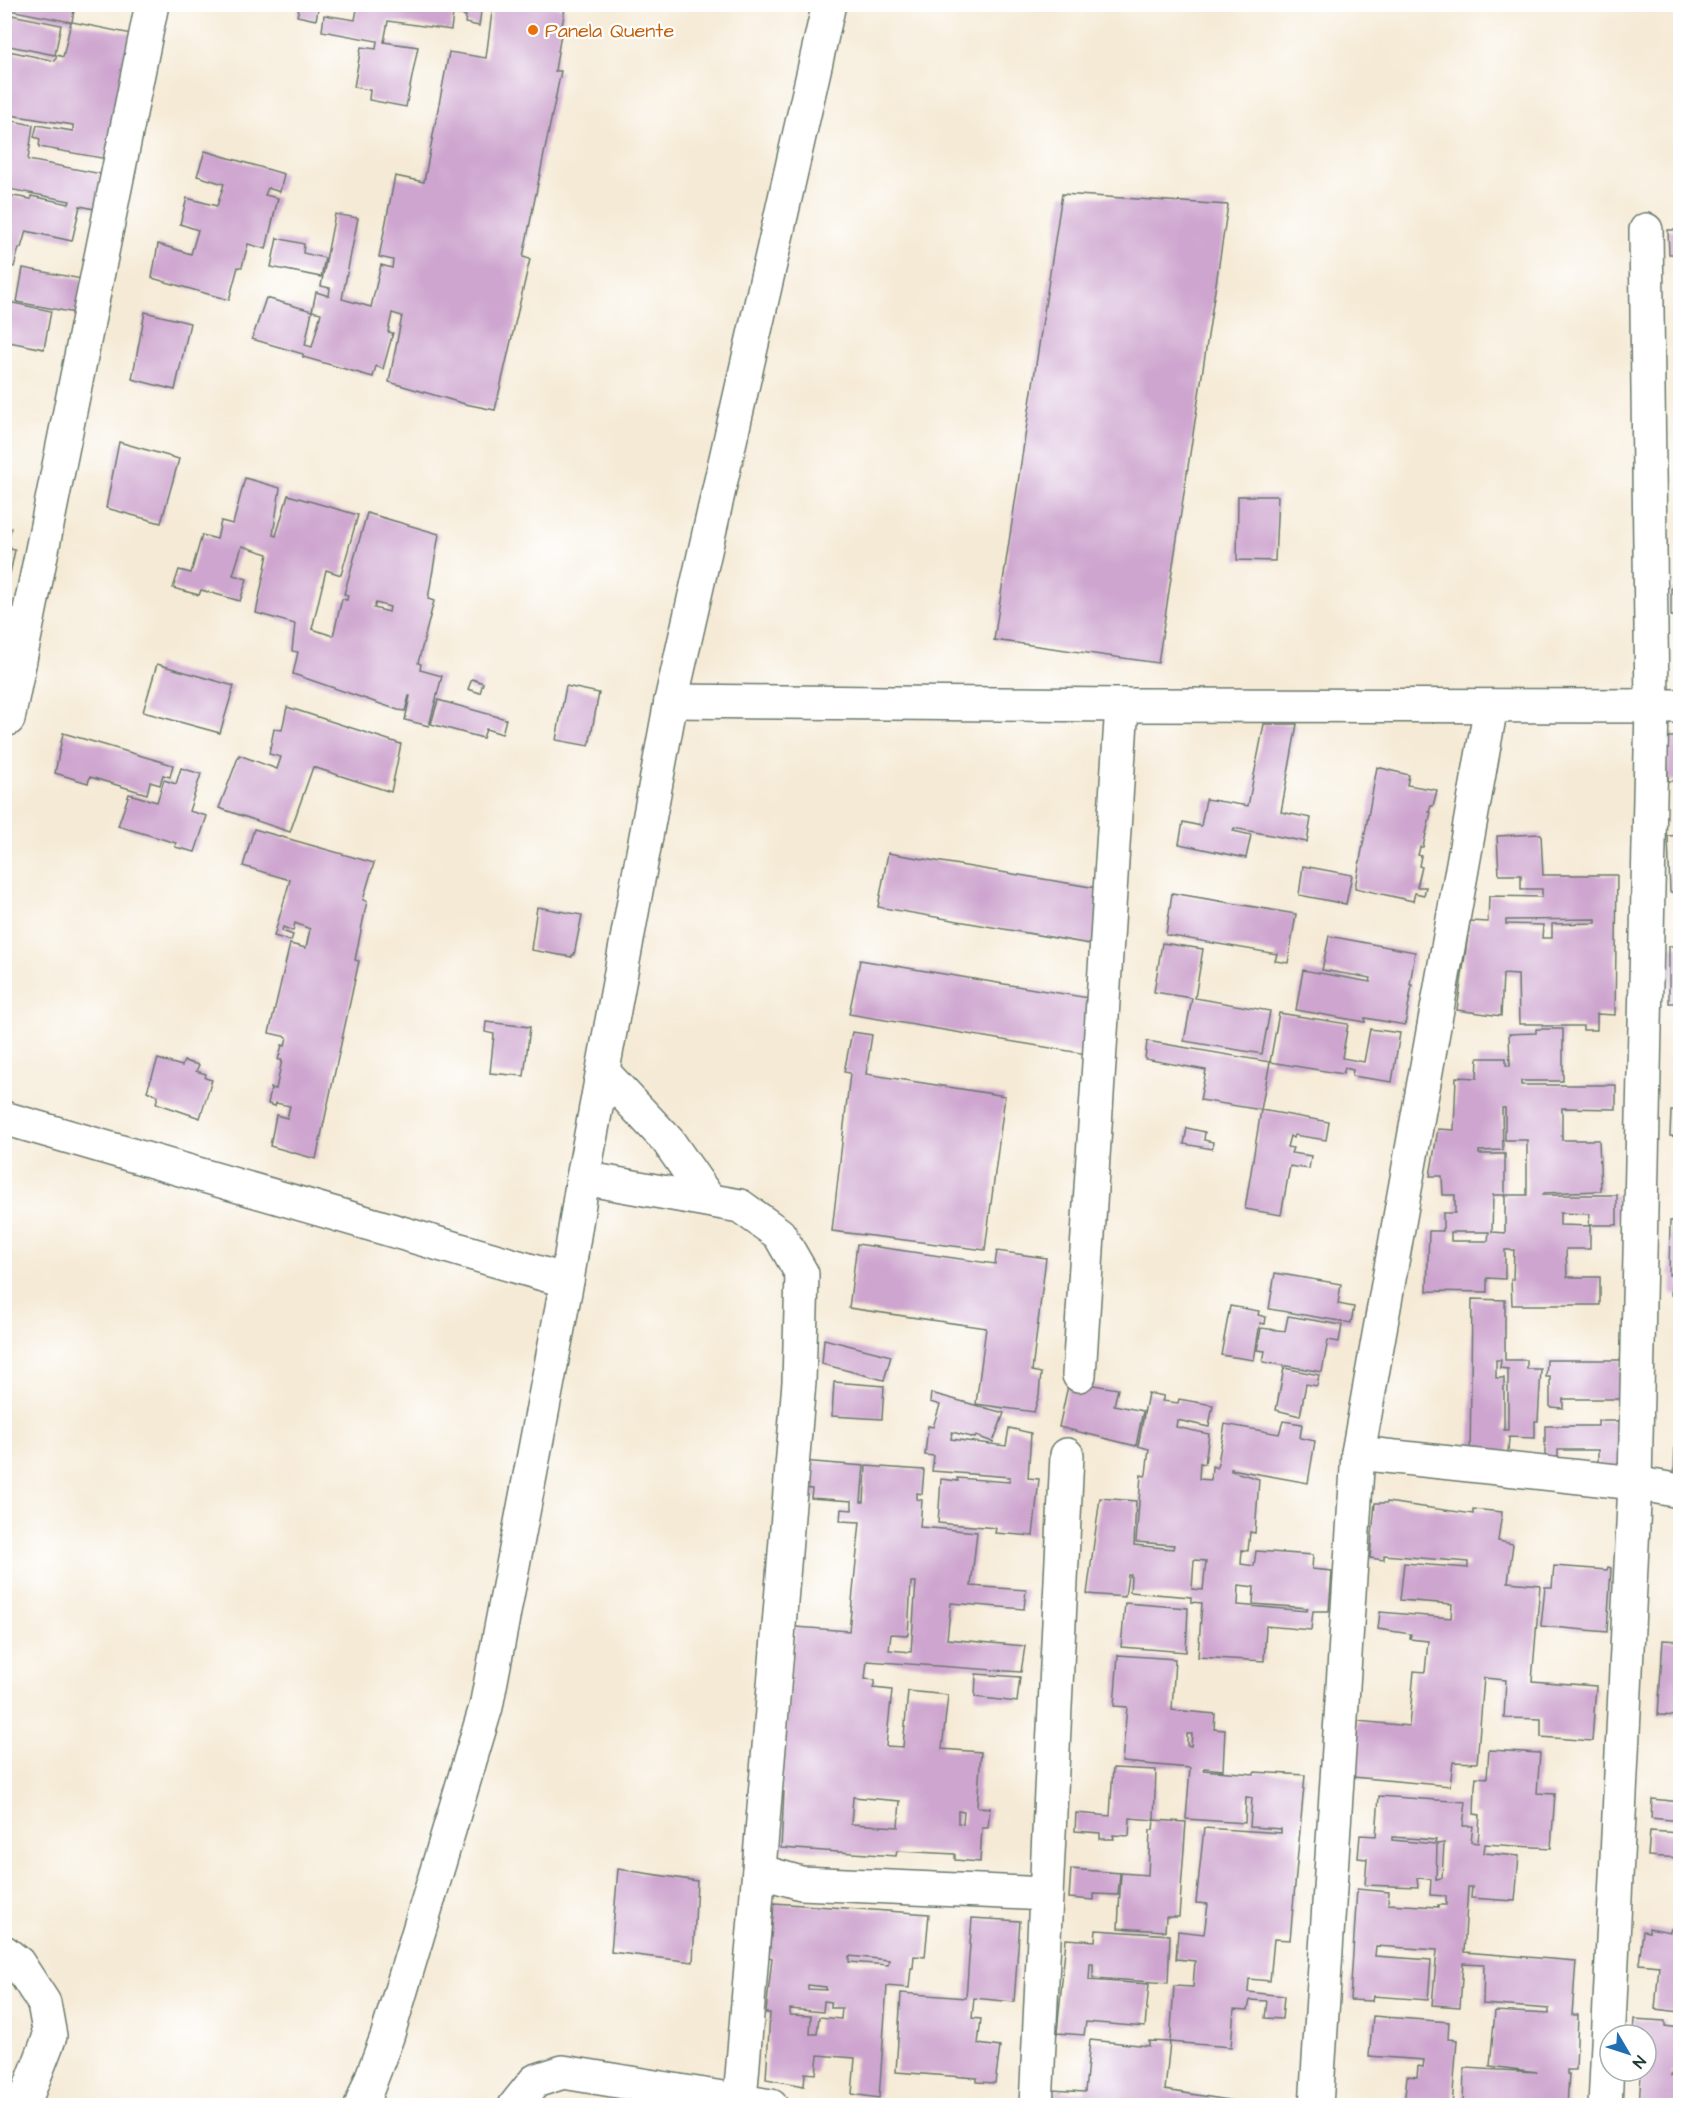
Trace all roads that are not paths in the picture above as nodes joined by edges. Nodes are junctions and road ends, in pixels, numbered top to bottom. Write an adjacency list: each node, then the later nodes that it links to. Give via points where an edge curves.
1 (152, 4): 8 (street, via 8,719)
2 (829, 4): 4 (street)
3 (1646, 230): 7 (street)
4 (671, 701): 5 (street); 9 (street)
5 (1122, 705): 6 (street); 14 (street)
6 (1491, 706): 7 (street); 15 (street)
7 (1666, 706): 17 (street)
8 (4, 719)
9 (604, 1073): 11 (street); 12 (street, via 668,1141)
10 (4, 1118): 13 (street)
11 (583, 1178): 12 (street); 13 (street)
12 (709, 1200): 19 (street, via 740,1206 779,1234 802,1274 800,1382)
13 (567, 1281): 24 (street, via 486,1707 387,2037)
14 (1079, 1375)
15 (1358, 1454): 17 (street); 27 (street)
16 (1067, 1455): 20 (street)
17 (1635, 1483): 18 (street); 28 (street)
18 (1680, 1491)
19 (759, 1871): 20 (street, via 801,1883); 22 (street)
20 (1046, 1894): 26 (street)
21 (4, 1952): 23 (street, via 18,1963 44,2003 50,2036)
22 (756, 2103): 25 (street, via 563,2072 535,2081)
23 (23, 2106)
24 (360, 2106)
25 (514, 2106)
26 (1036, 2106)
27 (1316, 2106)
28 (1605, 2106)

